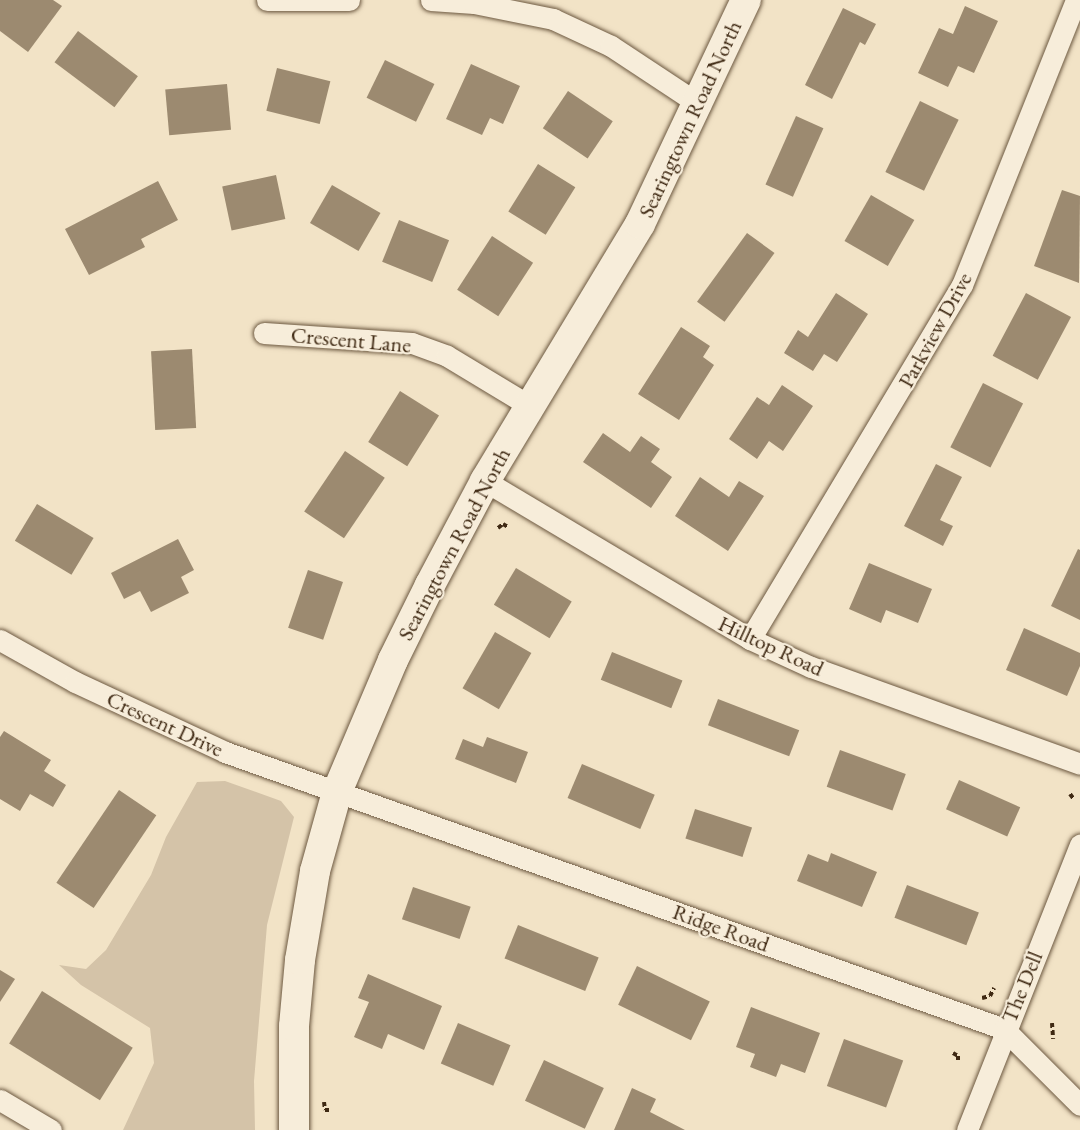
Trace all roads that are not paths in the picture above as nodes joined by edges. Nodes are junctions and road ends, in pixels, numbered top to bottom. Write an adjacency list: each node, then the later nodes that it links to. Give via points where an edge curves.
1 (267, 0): 2 (street)
2 (349, 0)
3 (431, 0): 6 (street, via 492,5 553,19 611,46)
4 (746, 0): 6 (main road, Searingtown Road North)
5 (1076, 0): 10 (street, Parkview Drive, via 962,285)
6 (700, 105): 8 (main road, Searingtown Road North, via 640,224)
7 (264, 333): 8 (street, Crescent Lane, via 412,343 447,356)
8 (530, 406): 9 (main road, Searingtown Road North)
9 (485, 481): 10 (street, Hilltop Road); 13 (main road, Searingtown Road North, via 393,660)
10 (750, 639): 12 (street, Hilltop Road, via 811,667)
11 (0, 640): 13 (street, Crescent Drive, via 75,682 225,752)
12 (1080, 764)
13 (337, 792): 15 (street, Ridge Road); 18 (main road, Searingtown Road North, via 315,871 300,960 294,1026)
14 (1080, 845): 15 (street, The Dell)
15 (1004, 1029): 17 (street, Ridge Road); 20 (street, The Dell)
16 (0, 1100): 19 (street)
17 (1080, 1105)
18 (301, 1129)
19 (51, 1130)
20 (967, 1130)

